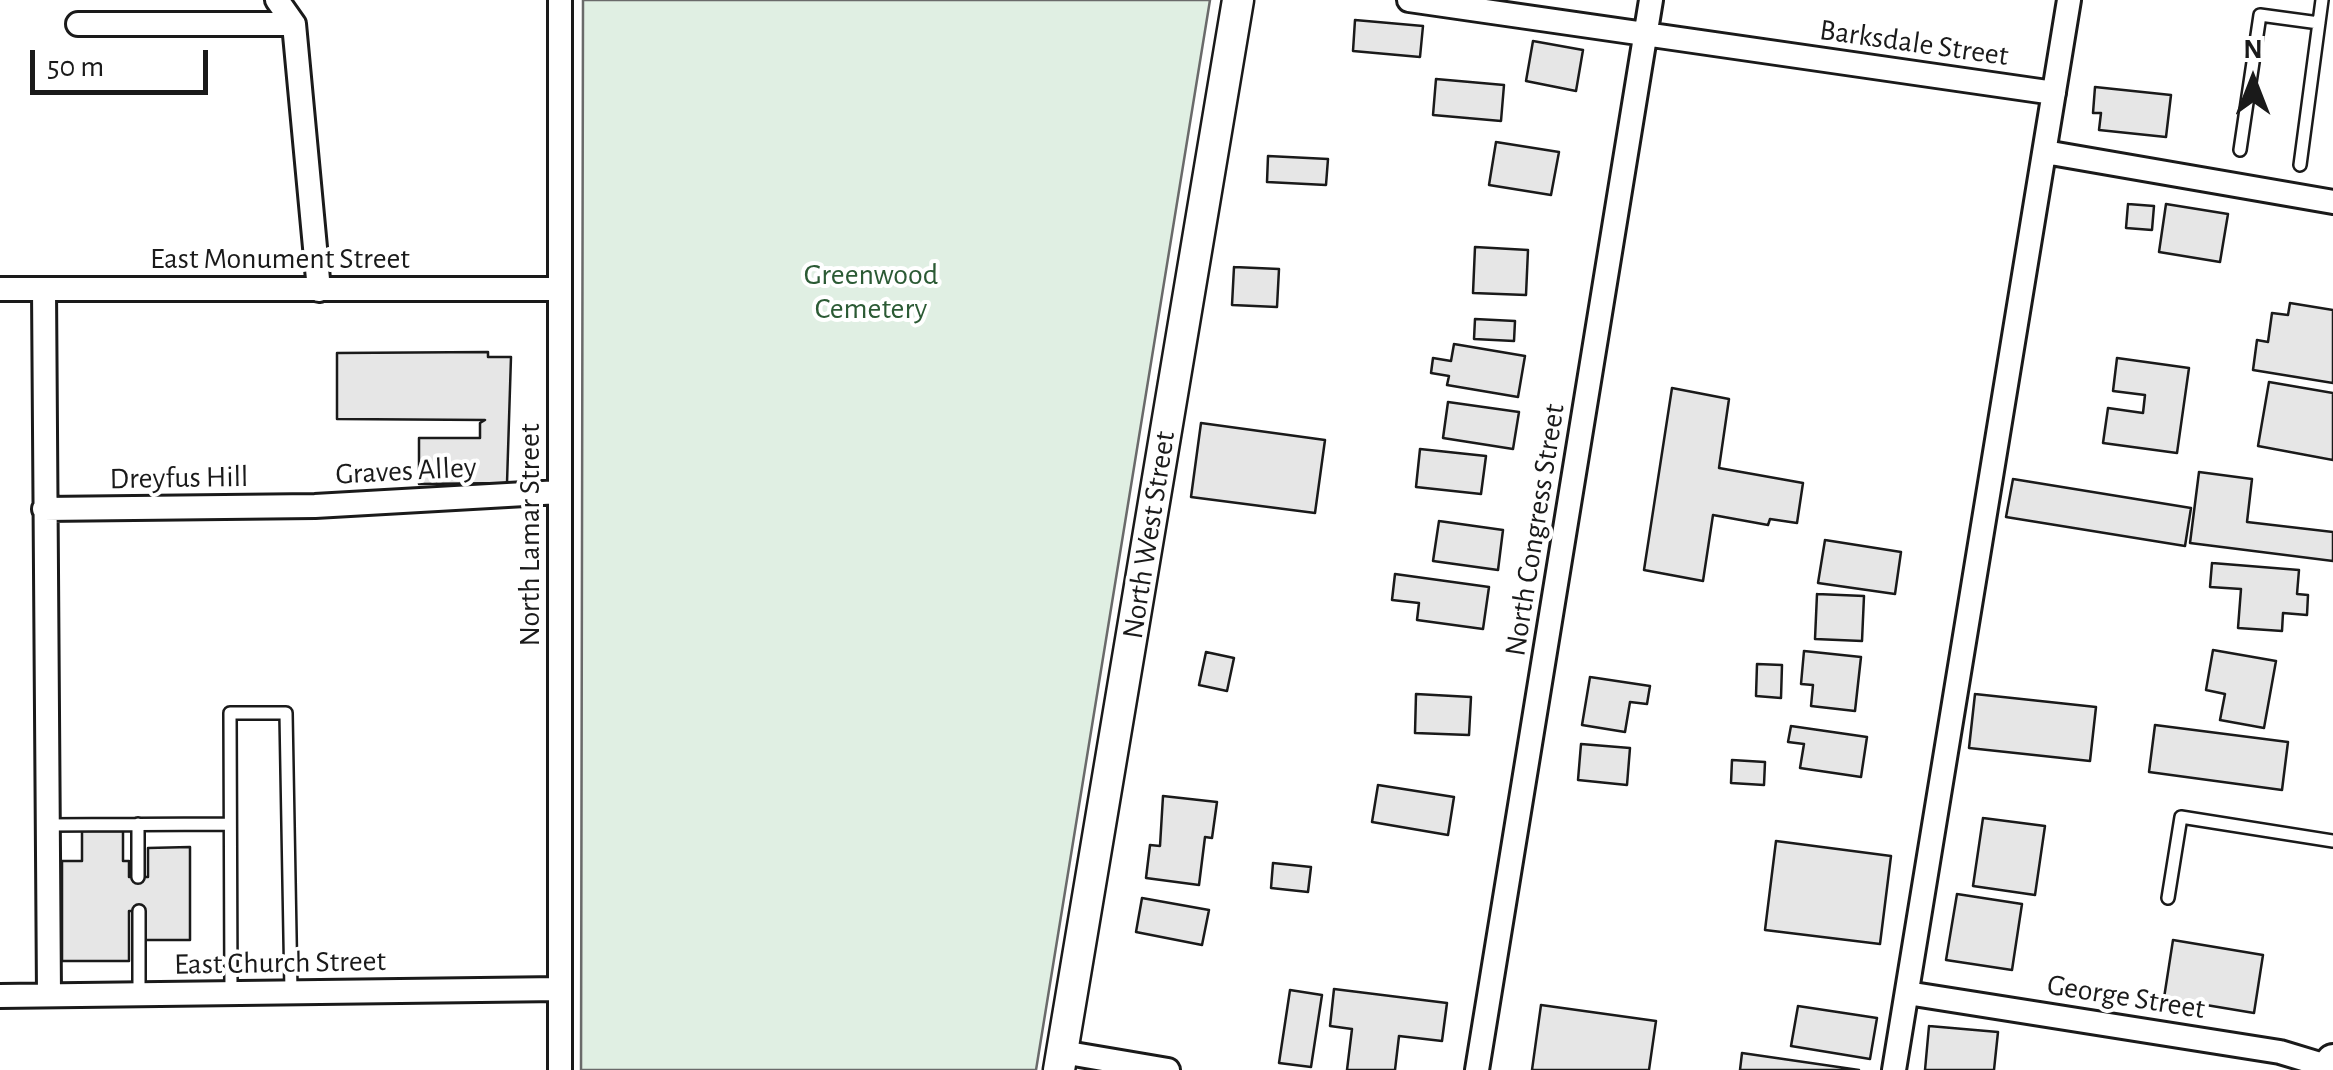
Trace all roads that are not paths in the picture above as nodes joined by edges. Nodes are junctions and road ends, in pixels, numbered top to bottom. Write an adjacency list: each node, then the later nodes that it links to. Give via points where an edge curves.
1 (278, 0): 10 (street)
2 (560, 0): 19 (street, North Lamar Street)
3 (1238, 0): 38 (street, North West Street)
4 (1408, 0): 11 (street, Barksdale Street)
5 (1651, 0): 11 (street, North Congress Street)
6 (2070, 0): 12 (street)
7 (2322, 0): 8 (lane)
8 (2319, 22): 13 (lane, via 2260,15); 15 (lane)
9 (78, 24): 10 (street)
10 (294, 24): 20 (street)
11 (1646, 35): 12 (street, Barksdale Street); 43 (street, North Congress Street)
12 (2054, 94): 14 (street)
13 (2240, 150)
14 (2044, 152): 16 (street); 34 (street)
15 (2300, 165)
16 (2333, 202)
17 (0, 289): 18 (street, East Monument Street)
18 (44, 289): 20 (street, East Monument Street); 23 (street)
19 (560, 289): 20 (street, East Monument Street); 21 (street, North Lamar Street)
20 (318, 290)
21 (560, 492): 22 (street, Graves Alley); 31 (street, North Lamar Street)
22 (315, 506): 23 (street, Dreyfus Hill)
23 (44, 509): 26 (street)
24 (138, 824): 25 (lane); 26 (lane); 28 (lane)
25 (230, 824): 32 (lane, via 230,712 286,713); 33 (lane)
26 (46, 825): 36 (street)
27 (2333, 841): 29 (lane, via 2181,817)
28 (138, 877)
29 (2168, 898)
30 (139, 912): 35 (lane)
31 (560, 990): 32 (street, East Church Street); 41 (street, North Lamar Street)
32 (291, 992): 33 (street, East Church Street)
33 (230, 993): 35 (street, East Church Street)
34 (1907, 993): 40 (street, George Street, via 2280,1052); 44 (street)
35 (139, 994): 36 (street, East Church Street)
36 (49, 995): 37 (street, East Church Street)
37 (0, 996)
38 (1061, 1061): 39 (street)
39 (1134, 1067): 42 (street)
40 (2332, 1067)
41 (560, 1070)
42 (1168, 1070)
43 (1477, 1070)
44 (1894, 1070)

